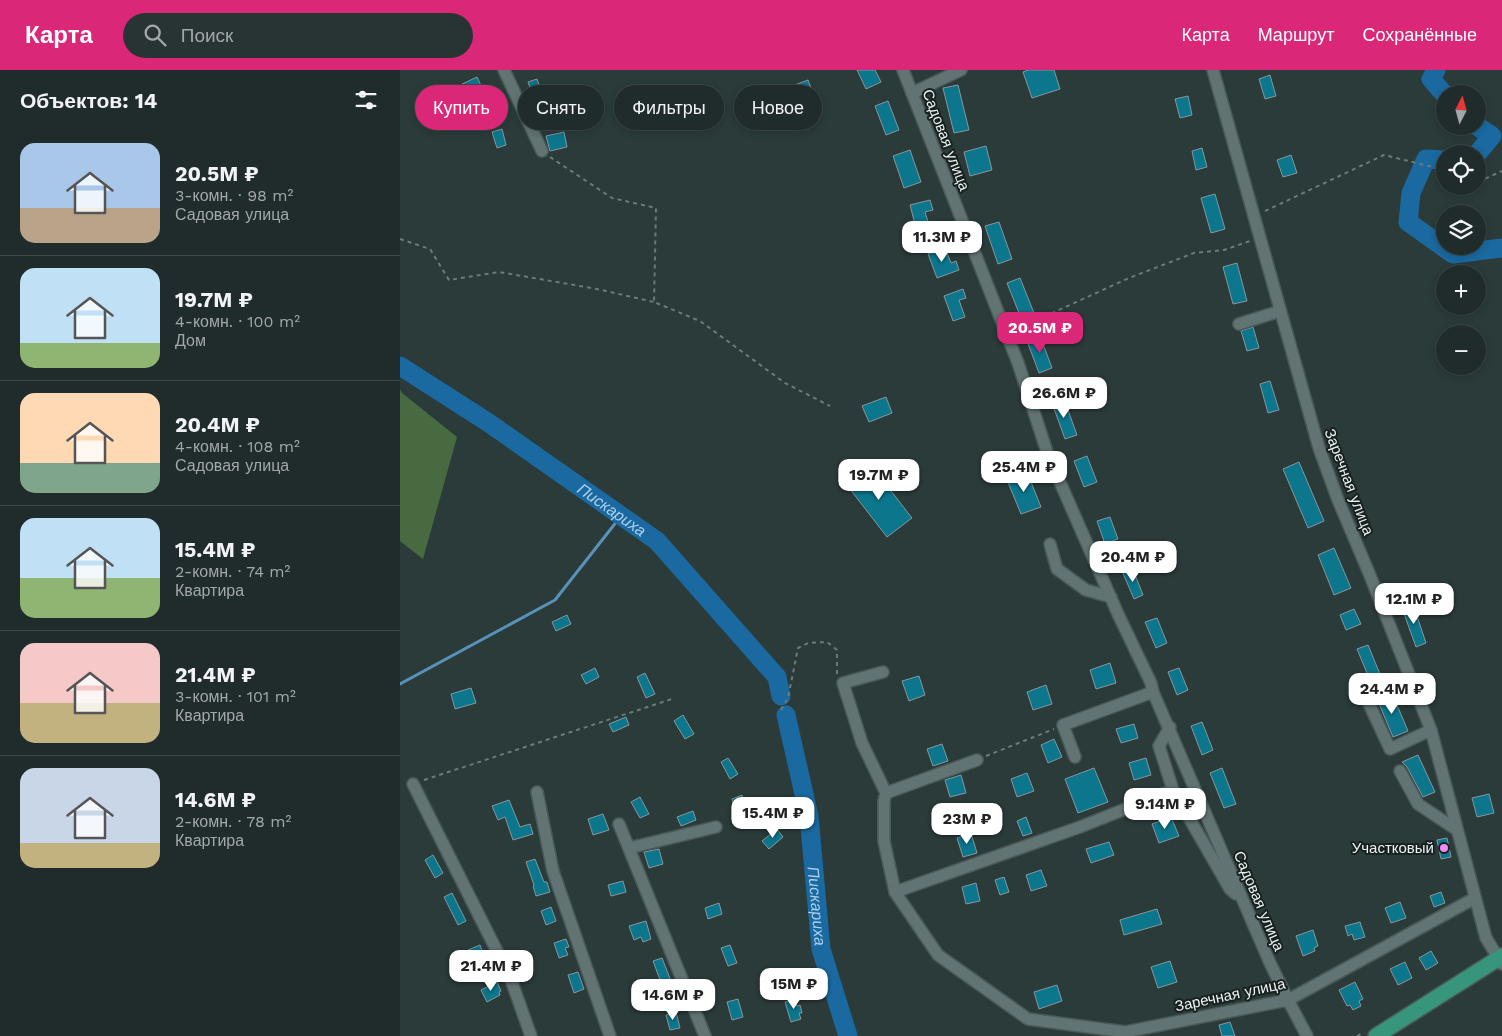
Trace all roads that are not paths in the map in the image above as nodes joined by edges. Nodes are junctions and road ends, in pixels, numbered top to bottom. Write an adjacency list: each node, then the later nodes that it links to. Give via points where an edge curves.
1 (504, 70): 6 (street)
2 (903, 70): 5 (street, Садовая улица)
3 (961, 70): 5 (street)
4 (1213, 70): 7 (street, Заречная улица)
5 (912, 93): 9 (street, Садовая улица, via 1018,363)
6 (542, 152)
7 (1280, 311): 8 (street); 17 (street, Заречная улица, via 1319,448)
8 (1240, 324)
9 (1064, 492): 10 (street); 12 (street, Садовая улица)
10 (1061, 506)
11 (1050, 544): 12 (street, via 1058,568 1086,590)
12 (1111, 597): 14 (street, Садовая улица)
13 (883, 672): 24 (street, via 843,683 862,743)
14 (1154, 692): 16 (street, Садовая улица); 18 (street, via 1063,725)
15 (1365, 695): 17 (street, via 1390,749)
16 (1170, 727): 22 (street, via 1159,746); 30 (street, Садовая улица)
17 (1431, 730): 27 (street, Заречная улица)
18 (1075, 757)
19 (977, 760): 24 (street)
20 (1400, 771): 27 (street, via 1418,804)
21 (413, 784): 34 (street, via 510,977)
22 (1173, 790): 29 (street, via 1080,827); 30 (street, via 1230,889)
23 (538, 792): 35 (street, via 553,871)
24 (886, 793): 29 (street, via 884,841)
25 (620, 824): 28 (street)
26 (716, 827): 28 (street)
27 (1457, 830): 31 (street, Заречная улица)
28 (628, 848): 36 (street)
29 (895, 892): 33 (street, Заречная улица, via 938,955 1028,1019 1125,1032)
30 (1242, 898): 33 (street, Садовая улица)
31 (1475, 898): 32 (street, Заречная улица, via 1486,938); 33 (street, Заречная улица)
32 (1501, 960): 38 (main road)
33 (1288, 1000): 37 (street, Садовая улица)
34 (531, 1036)
35 (610, 1036)
36 (705, 1036)
37 (1308, 1036)
38 (1376, 1036)

